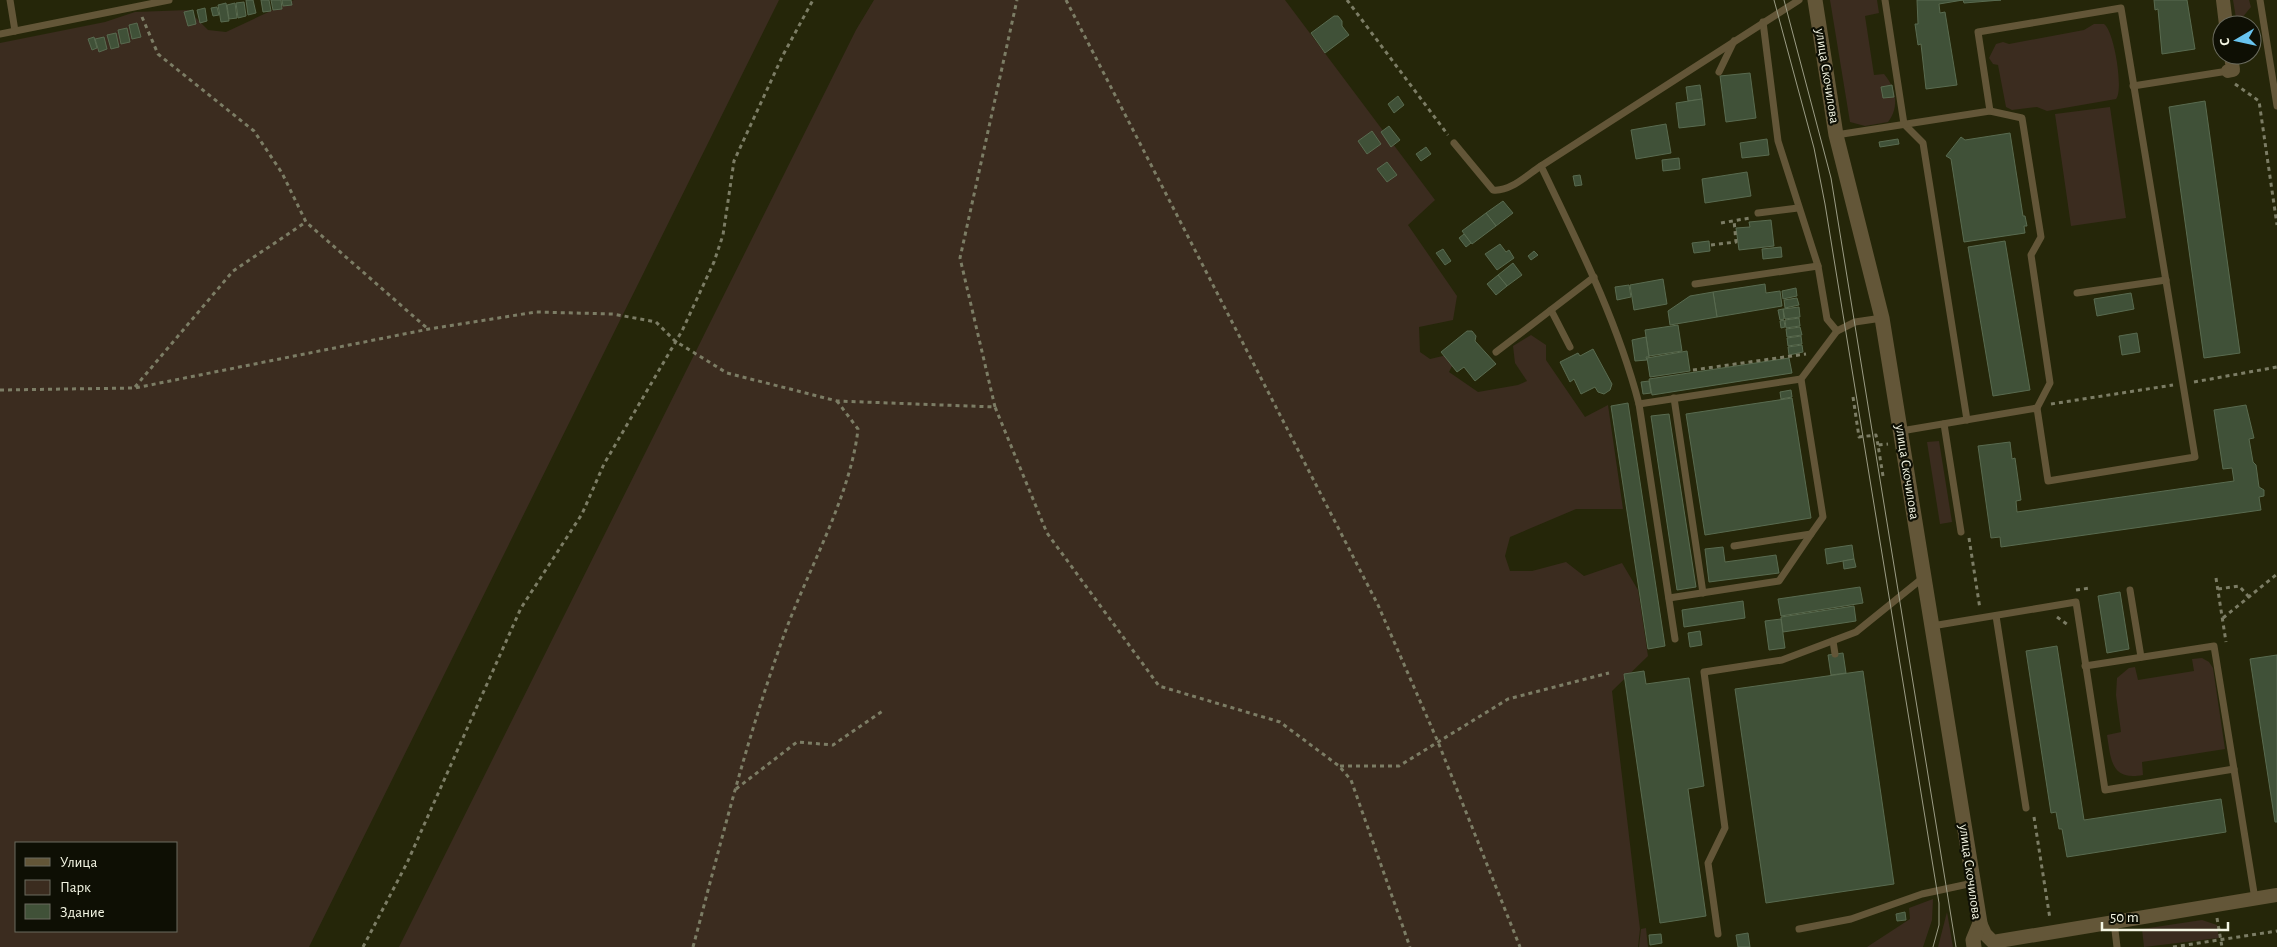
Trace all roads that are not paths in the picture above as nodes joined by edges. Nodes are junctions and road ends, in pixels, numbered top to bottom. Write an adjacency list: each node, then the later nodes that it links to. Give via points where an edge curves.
1 (10, 0): 10 (lane)
2 (168, 0): 10 (lane)
3 (1799, 0): 9 (lane)
4 (1815, 0): 20 (street, улица Скочилова)
5 (1885, 0): 19 (lane)
6 (2223, 0): 8 (street)
7 (2260, 0): 17 (lane)
8 (2225, 15)
9 (1763, 22): 12 (lane); 23 (lane, via 1778,141)
10 (15, 30): 11 (lane)
11 (0, 34)
12 (1735, 40): 15 (lane); 22 (lane)
13 (2232, 65): 14 (street, via 2233,70)
14 (2228, 71): 16 (lane)
15 (1719, 72)
16 (2134, 86): 18 (lane, via 2120,8 1988,30 1978,32); 27 (lane)
17 (2277, 106)
18 (1990, 111): 19 (lane); 38 (lane, via 2022,118 2041,237 2031,255 2050,383)
19 (1904, 124): 20 (lane); 39 (lane, via 1923,142)
20 (1836, 134): 31 (street, улица Скочилова)
21 (1454, 143): 22 (lane, via 1493,190 1501,191)
22 (1541, 166): 26 (lane)
23 (1798, 208): 24 (lane); 25 (lane)
24 (1758, 213)
25 (1818, 266): 28 (lane); 32 (lane, via 1827,319)
26 (1594, 277): 30 (lane); 37 (lane)
27 (2166, 280): 29 (lane); 38 (lane, via 2195,457 2048,482)
28 (1695, 284)
29 (2077, 293)
30 (1551, 310): 33 (lane); 34 (lane)
31 (1882, 318): 32 (lane, via 1855,322); 41 (street, улица Скочилова)
32 (1837, 331): 35 (lane)
33 (1570, 347)
34 (1496, 352)
35 (1801, 379): 36 (lane); 43 (lane, via 1823,517)
36 (1674, 398): 37 (lane); 47 (lane)
37 (1639, 404): 48 (lane)
38 (2038, 407): 39 (lane)
39 (1967, 420): 40 (lane)
40 (1944, 424): 41 (lane); 42 (lane)
41 (1900, 431): 45 (street, улица Скочилова)
42 (1961, 532)
43 (1811, 534): 44 (lane); 47 (lane, via 1779,581)
44 (1734, 546)
45 (1924, 577): 50 (street, улица Скочилова); 52 (lane, via 1856,632)
46 (2130, 590): 54 (lane)
47 (1704, 593): 48 (lane)
48 (1669, 598): 51 (lane)
49 (1996, 616): 50 (lane); 55 (lane, via 2076,602); 57 (lane)
50 (1932, 626): 58 (street, улица Скочилова)
51 (1675, 639)
52 (1833, 641): 53 (lane); 64 (lane, via 1782,660 1704,672 1725,828 1708,862)
53 (1836, 654)
54 (2141, 657): 55 (lane); 56 (lane, via 2214,646)
55 (2085, 666): 56 (lane, via 2104,790)
56 (2234, 769): 60 (lane)
57 (2029, 808)
58 (1973, 883): 62 (street, улица Скочилова); 63 (lane, via 1922,894 1851,919)
59 (2277, 895): 60 (street)
60 (2254, 899): 61 (street)
61 (2114, 922): 65 (street); 67 (lane)
62 (1980, 923): 65 (street); 66 (street, улица Скочилова, via 1973,940)
63 (1799, 929)
64 (1718, 934)
65 (1993, 944)
66 (1974, 947)
67 (2117, 947)

